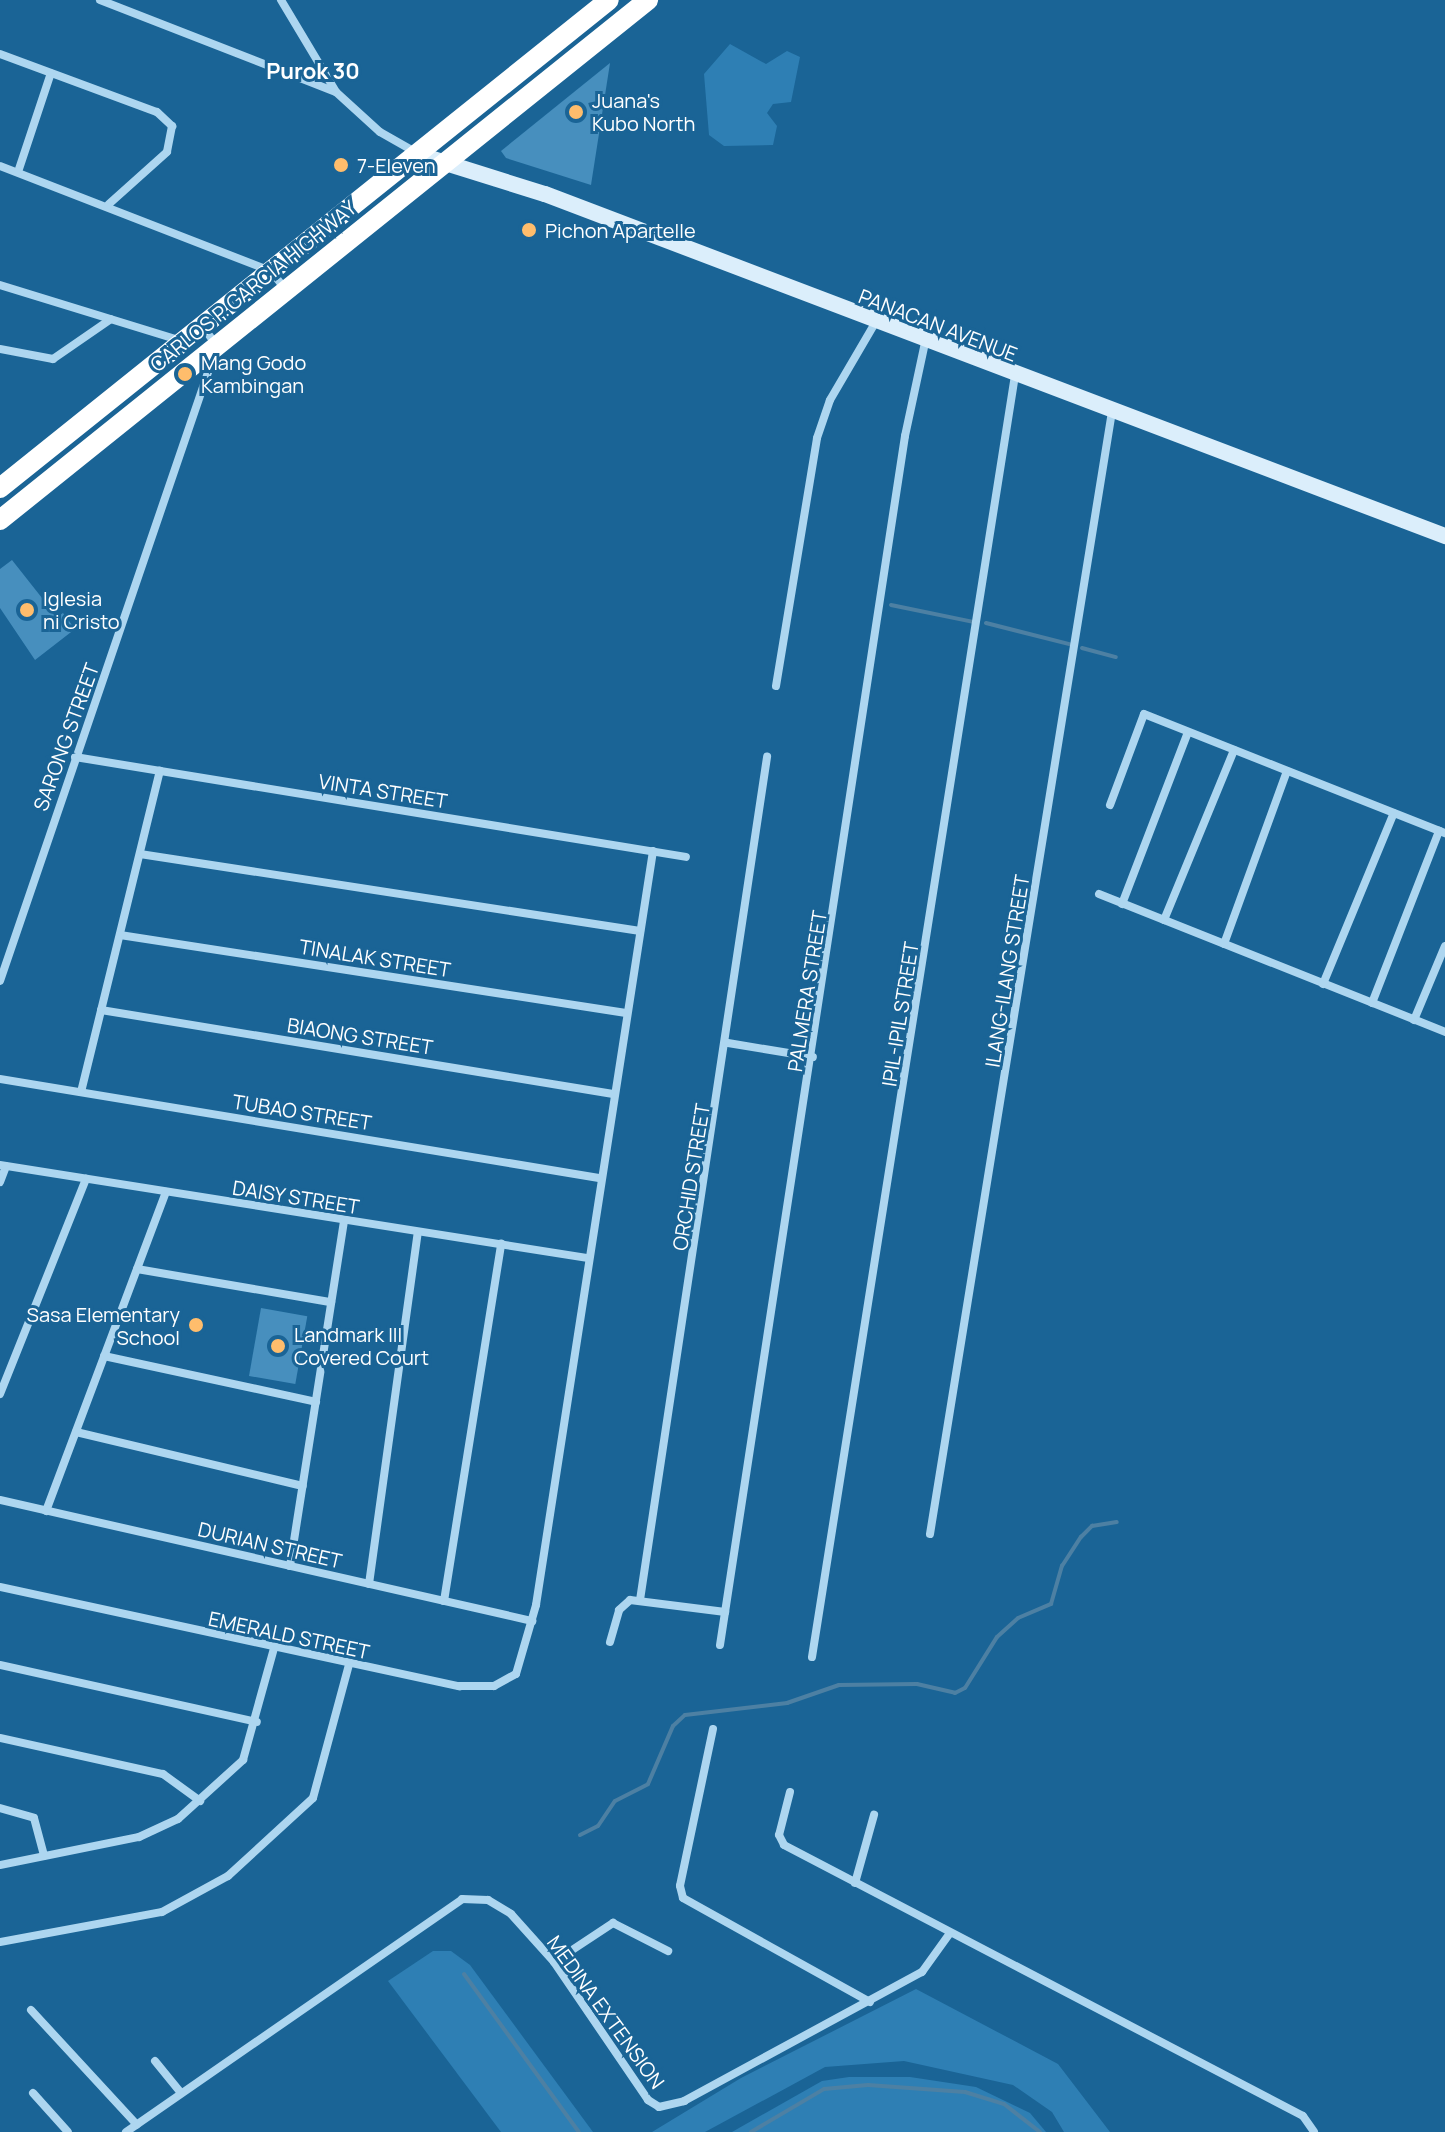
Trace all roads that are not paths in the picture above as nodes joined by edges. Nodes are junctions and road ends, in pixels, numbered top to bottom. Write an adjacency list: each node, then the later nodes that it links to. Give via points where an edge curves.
1 (100, 0): 9 (street)
2 (281, 0): 9 (street)
3 (609, 0): 6 (highway, CARLOS P. GARCIA HIGHWAY)
4 (648, 0): 8 (highway, CARLOS P. GARCIA HIGHWAY)
5 (0, 54): 7 (street)
6 (531, 63): 8 (highway); 10 (highway, CARLOS P. GARCIA HIGHWAY)
7 (51, 73): 13 (street); 14 (street, via 157,112 172,126 167,152)
8 (546, 82): 11 (highway, CARLOS P. GARCIA HIGHWAY)
9 (336, 92): 10 (street, via 380,132)
10 (417, 154): 11 (street, PANACAN AVENUE); 15 (highway, CARLOS P. GARCIA HIGHWAY)
11 (448, 161): 17 (highway, CARLOS P. GARCIA HIGHWAY); 19 (street, PANACAN AVENUE)
12 (0, 166): 13 (street)
13 (18, 172): 14 (street)
14 (109, 204): 15 (street)
15 (271, 271): 17 (street); 20 (highway, CARLOS P. GARCIA HIGHWAY)
16 (0, 285): 18 (street)
17 (286, 290): 23 (highway, CARLOS P. GARCIA HIGHWAY)
18 (111, 319): 21 (street); 24 (street, via 53,359)
19 (875, 323): 22 (street, PANACAN AVENUE); 30 (street, via 830,400 817,438)
20 (203, 326): 21 (highway, CARLOS P. GARCIA HIGHWAY); 23 (street)
21 (183, 341): 27 (highway, CARLOS P. GARCIA HIGHWAY)
22 (925, 343): 25 (street, PANACAN AVENUE); 58 (street, PALMERA STREET, via 905,436)
23 (217, 346): 28 (highway, CARLOS P. GARCIA HIGHWAY); 33 (street, SARONG STREET)
24 (0, 349)
25 (1015, 376): 26 (street, PANACAN AVENUE); 91 (street, IPIL-IPIL STREET)
26 (1112, 412): 29 (street, PANACAN AVENUE); 80 (street, ILANG-ILANG STREET)
27 (0, 488)
28 (0, 520)
29 (1445, 536)
30 (776, 686)
31 (1188, 732): 32 (street); 37 (street, via 1144,714); 44 (street)
32 (1234, 750): 36 (street); 45 (street)
33 (75, 757): 35 (street, VINTA STREET); 50 (street, SARONG STREET)
34 (767, 757): 57 (street, ORCHID STREET)
35 (160, 771): 40 (street, VINTA STREET); 41 (street)
36 (1287, 771): 38 (street); 48 (street)
37 (1110, 805)
38 (1394, 813): 39 (street); 51 (street)
39 (1442, 832): 52 (street)
40 (653, 851): 42 (street, VINTA STREET); 46 (street, EMERALD STREET)
41 (140, 854): 46 (street); 47 (street)
42 (686, 857)
43 (1099, 894): 44 (street)
44 (1122, 904): 45 (street)
45 (1164, 920): 48 (street)
46 (640, 931): 54 (street, EMERALD STREET)
47 (120, 935): 53 (street); 54 (street, TINALAK STREET)
48 (1224, 944): 51 (street)
49 (1445, 946): 55 (street)
50 (0, 981)
51 (1323, 984): 52 (street)
52 (1372, 1003): 55 (street)
53 (101, 1010): 60 (street); 61 (street, BIAONG STREET)
54 (626, 1013): 61 (street, EMERALD STREET)
55 (1414, 1020): 56 (street)
56 (1445, 1032)
57 (728, 1043): 58 (street); 84 (street, ORCHID STREET)
58 (813, 1057): 86 (street, PALMERA STREET)
59 (0, 1079): 60 (street, TUBAO STREET)
60 (81, 1092): 63 (street, TUBAO STREET)
61 (613, 1094): 63 (street, EMERALD STREET)
62 (3, 1166): 64 (street, DAISY STREET); 65 (street)
63 (599, 1178): 70 (street, EMERALD STREET)
64 (86, 1179): 66 (street, DAISY STREET); 74 (street)
65 (0, 1182)
66 (166, 1192): 67 (street, DAISY STREET); 71 (street)
67 (344, 1221): 68 (street, DAISY STREET); 72 (street)
68 (418, 1232): 69 (street, DAISY STREET); 82 (street)
69 (501, 1244): 70 (street, DAISY STREET); 85 (street)
70 (587, 1258): 87 (street, EMERALD STREET)
71 (137, 1269): 72 (street); 73 (street)
72 (331, 1302): 75 (street)
73 (104, 1356): 75 (street); 76 (street)
74 (0, 1394)
75 (316, 1402): 77 (street)
76 (76, 1432): 77 (street); 79 (street)
77 (303, 1486): 81 (street)
78 (0, 1500): 79 (street, DURIAN STREET)
79 (46, 1511): 81 (street, DURIAN STREET)
80 (930, 1534)
81 (290, 1566): 82 (street, DURIAN STREET)
82 (369, 1584): 85 (street, DURIAN STREET)
83 (0, 1587): 90 (street, EMERALD STREET)
84 (640, 1600): 86 (street); 88 (street, via 623,1604)
85 (444, 1601): 87 (street, DURIAN STREET)
86 (725, 1612): 89 (street, PALMERA STREET)
87 (532, 1621): 93 (street, EMERALD STREET, via 516,1674 494,1686 459,1686)
88 (610, 1642)
89 (720, 1645)
90 (274, 1648): 93 (street, EMERALD STREET); 94 (street)
91 (812, 1657)
92 (0, 1665): 94 (street)
93 (349, 1665): 105 (street, via 313,1798 237,1869 162,1912)
94 (257, 1722): 98 (street, via 243,1760)
95 (713, 1729): 108 (street, via 680,1886 683,1898)
96 (0, 1738): 98 (street, via 163,1774)
97 (790, 1792): 103 (street, via 780,1841)
98 (200, 1801): 101 (street, via 178,1819 139,1837)
99 (0, 1808): 101 (street, via 34,1818)
100 (874, 1815): 103 (street)
101 (44, 1856): 102 (street)
102 (0, 1865)
103 (855, 1883): 104 (street)
104 (950, 1933): 108 (street, MEDINA EXTENSION, via 922,1972); 116 (street, via 1303,2116)
105 (0, 1942)
106 (668, 1951): 107 (street, via 613,1923)
107 (554, 1962): 108 (street, MEDINA EXTENSION, via 648,2100 659,2107 684,2101); 112 (street, MEDINA EXTENSION, via 499,1905 462,1899)
108 (870, 2002)
109 (31, 2010): 113 (street)
110 (155, 2061): 112 (street)
111 (33, 2093): 114 (street)
112 (181, 2093): 113 (street, MEDINA EXTENSION)
113 (137, 2125): 115 (street, MEDINA EXTENSION)
114 (68, 2132)
115 (126, 2132)
116 (1314, 2132)

